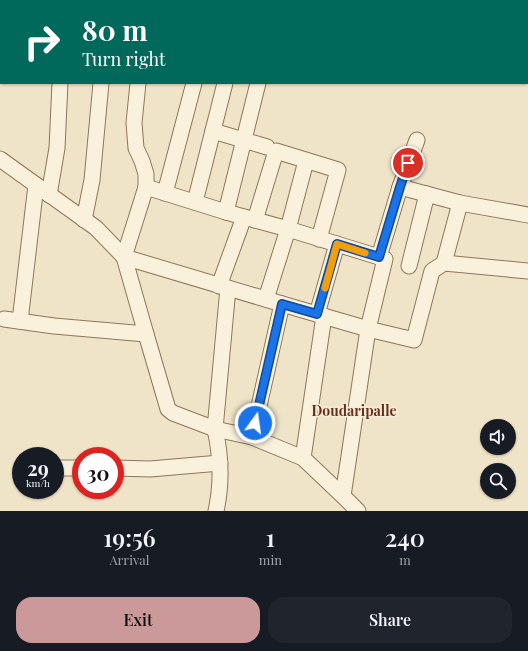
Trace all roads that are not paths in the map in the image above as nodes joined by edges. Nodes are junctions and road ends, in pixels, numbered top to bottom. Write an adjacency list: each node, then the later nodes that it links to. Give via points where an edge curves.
1 (60, 84): 18 (street, via 57,148)
2 (101, 84): 24 (street, via 92,180)
3 (138, 84): 14 (street, via 134,123 136,148 146,174)
4 (194, 84): 16 (street)
5 (225, 84): 7 (street)
6 (258, 84): 9 (street)
7 (213, 131): 9 (street); 19 (street)
8 (416, 140): 15 (street)
9 (245, 141): 10 (street); 21 (street)
10 (267, 147)
11 (0, 159): 13 (street)
12 (306, 161): 23 (street, via 276,151); 25 (street); 26 (street, via 338,170)
13 (36, 185): 18 (street); 38 (street)
14 (146, 187): 16 (street); 28 (street)
15 (400, 187): 17 (street); 29 (street)
16 (165, 193): 19 (street)
17 (427, 194): 20 (street); 30 (street)
18 (49, 195): 24 (street)
19 (195, 202): 21 (street)
20 (460, 204): 22 (street); 31 (street)
21 (226, 212): 23 (street)
22 (528, 215)
23 (249, 218): 25 (street); 33 (street)
24 (84, 220): 28 (street, via 96,228)
25 (288, 229): 26 (street); 34 (street)
26 (319, 239): 27 (street)
27 (337, 244): 29 (street); 36 (street)
28 (124, 257): 33 (street); 40 (street)
29 (382, 258): 30 (street); 39 (street)
30 (409, 266): 31 (street)
31 (438, 267): 32 (street); 39 (street, via 414,340)
32 (528, 271)
33 (224, 287): 34 (street); 41 (street)
34 (266, 299): 35 (street)
35 (282, 304): 36 (street); 42 (street)
36 (321, 315): 39 (street); 43 (street)
37 (4, 319): 38 (street)
38 (20, 321): 40 (street)
39 (368, 329): 46 (street)
40 (146, 334): 41 (street, via 168,410)
41 (215, 429): 42 (street); 44 (street)
42 (252, 437): 43 (street)
43 (303, 458): 46 (street)
44 (220, 464): 45 (street); 47 (street)
45 (124, 468)
46 (343, 496): 48 (street)
47 (216, 511)
48 (358, 511)

